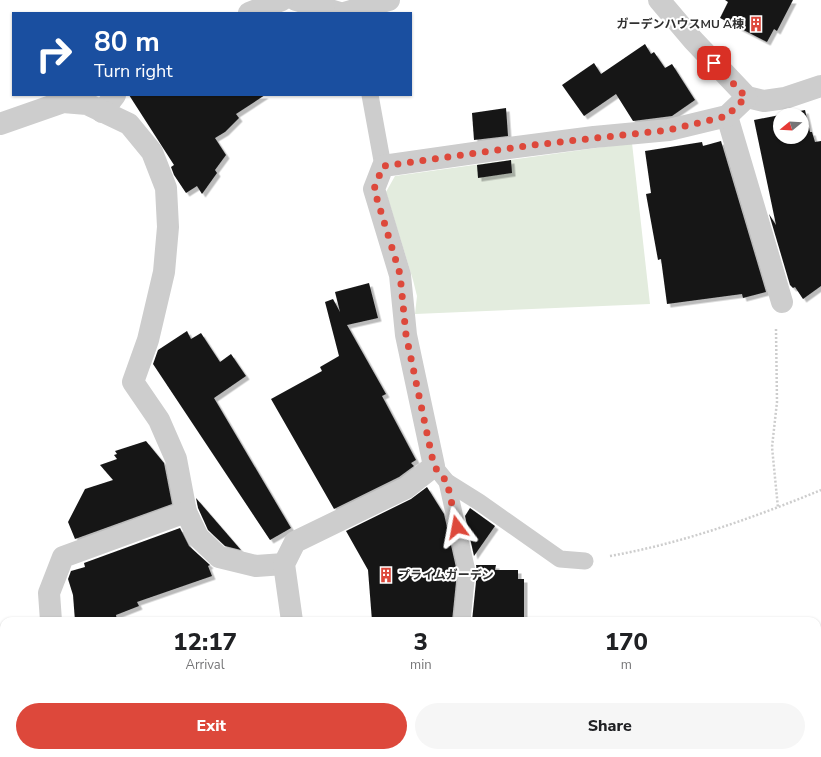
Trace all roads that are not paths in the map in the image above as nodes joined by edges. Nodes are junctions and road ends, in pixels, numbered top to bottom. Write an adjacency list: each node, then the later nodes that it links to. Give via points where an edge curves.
1 (282, 0): 5 (street)
2 (296, 0): 6 (street)
3 (389, 0): 7 (street)
4 (659, 0): 10 (street)
5 (252, 12)
6 (337, 12)
7 (347, 12)
8 (821, 86): 10 (street, via 785,98 764,101)
9 (370, 96): 14 (lane)
10 (746, 97): 12 (street)
11 (108, 103): 13 (street, via 63,102); 17 (street, via 152,152 166,188 168,227 164,272 148,340 133,382 159,420 176,458)
12 (727, 116): 14 (street, via 669,130); 15 (street)
13 (0, 124)
14 (383, 166): 16 (street, via 374,189 400,274 406,335)
15 (782, 302)
16 (440, 474): 18 (lane, via 560,559); 19 (street, via 295,542); 22 (lane, via 467,571)
17 (186, 512): 19 (street, via 198,537 219,557 256,566); 20 (street, via 63,557 49,593)
18 (585, 561)
19 (284, 564): 21 (street)
20 (51, 617)
21 (291, 617)
22 (462, 617)

